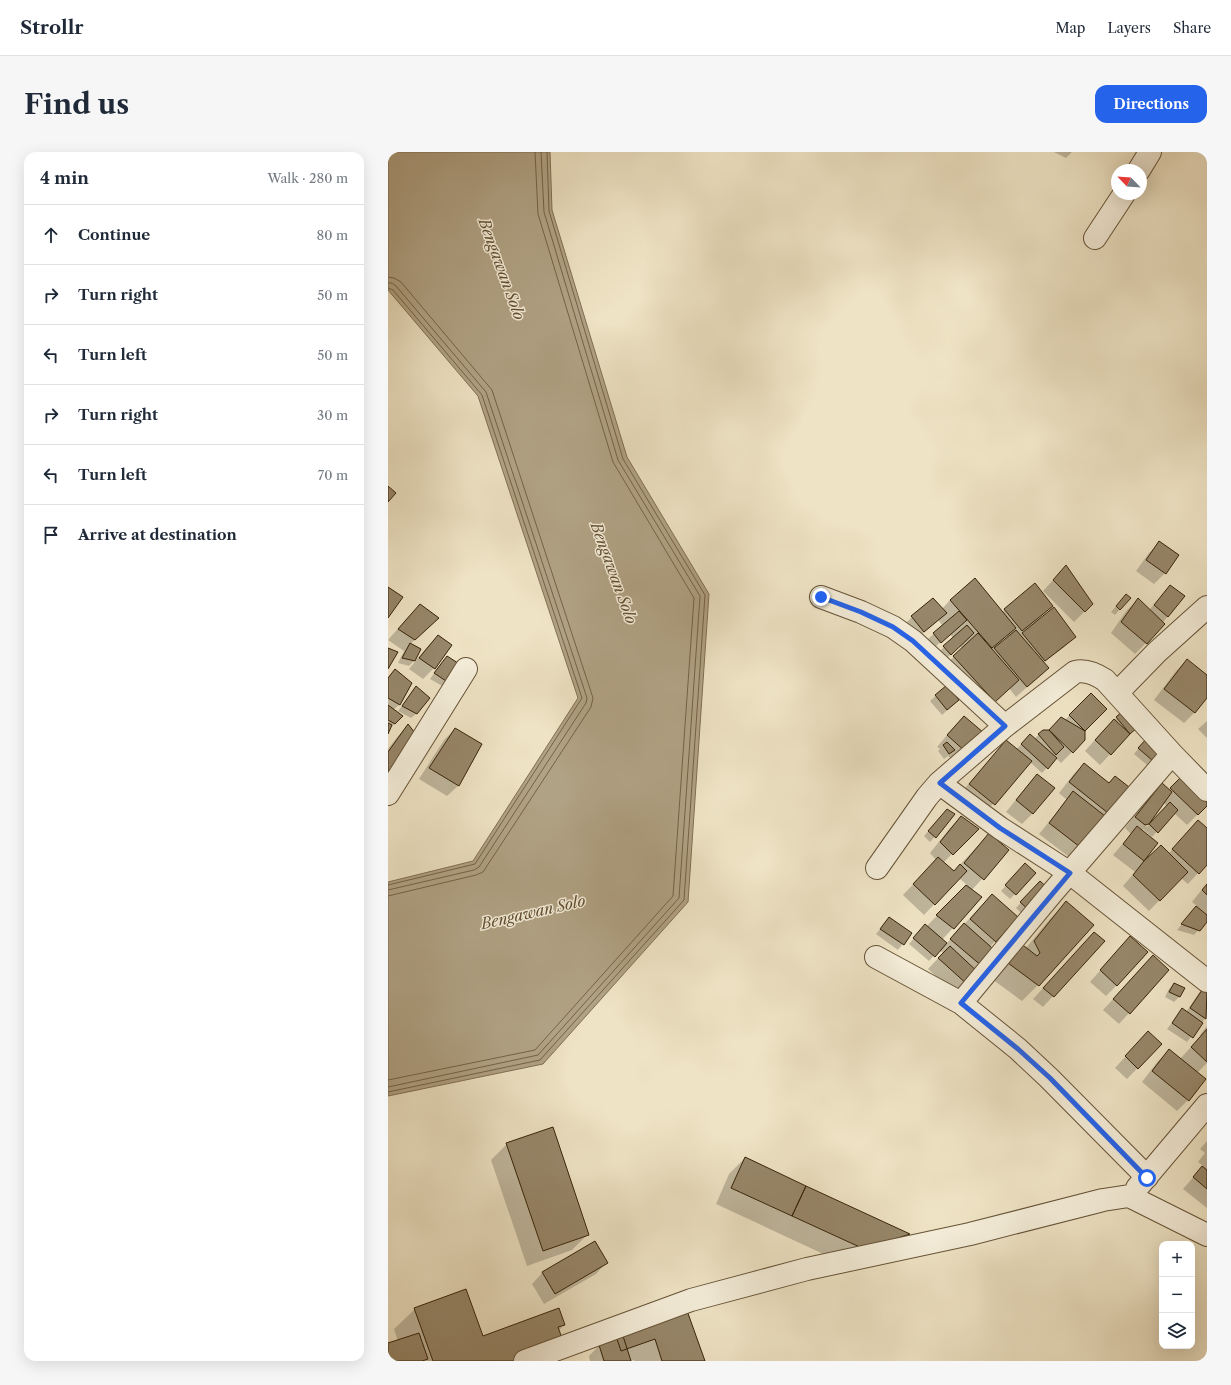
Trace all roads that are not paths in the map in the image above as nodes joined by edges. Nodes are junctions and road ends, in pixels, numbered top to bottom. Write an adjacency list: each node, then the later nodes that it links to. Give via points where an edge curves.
1 (1150, 152): 2 (street)
2 (1143, 164)
3 (1120, 200): 4 (street)
4 (1095, 238)
5 (821, 597): 9 (street, via 893,627 913,641)
6 (1207, 607): 8 (street, via 1157,652)
7 (466, 669): 13 (street)
8 (1117, 693): 9 (street, via 1100,676 1087,671 1075,672); 10 (street)
9 (1005, 726): 11 (street)
10 (1172, 754): 12 (street); 15 (street)
11 (940, 783): 14 (street, via 927,797); 15 (street, via 1000,828)
12 (1207, 790)
13 (388, 794)
14 (877, 868)
15 (1070, 873): 17 (street); 18 (street)
16 (876, 957): 18 (street)
17 (1207, 980)
18 (961, 1003): 20 (street, via 1050,1078)
19 (1207, 1105): 20 (street)
20 (1147, 1178): 21 (street)
21 (1129, 1196): 22 (street); 23 (street, via 807,1269 691,1300)
22 (1207, 1235)
23 (525, 1361)

